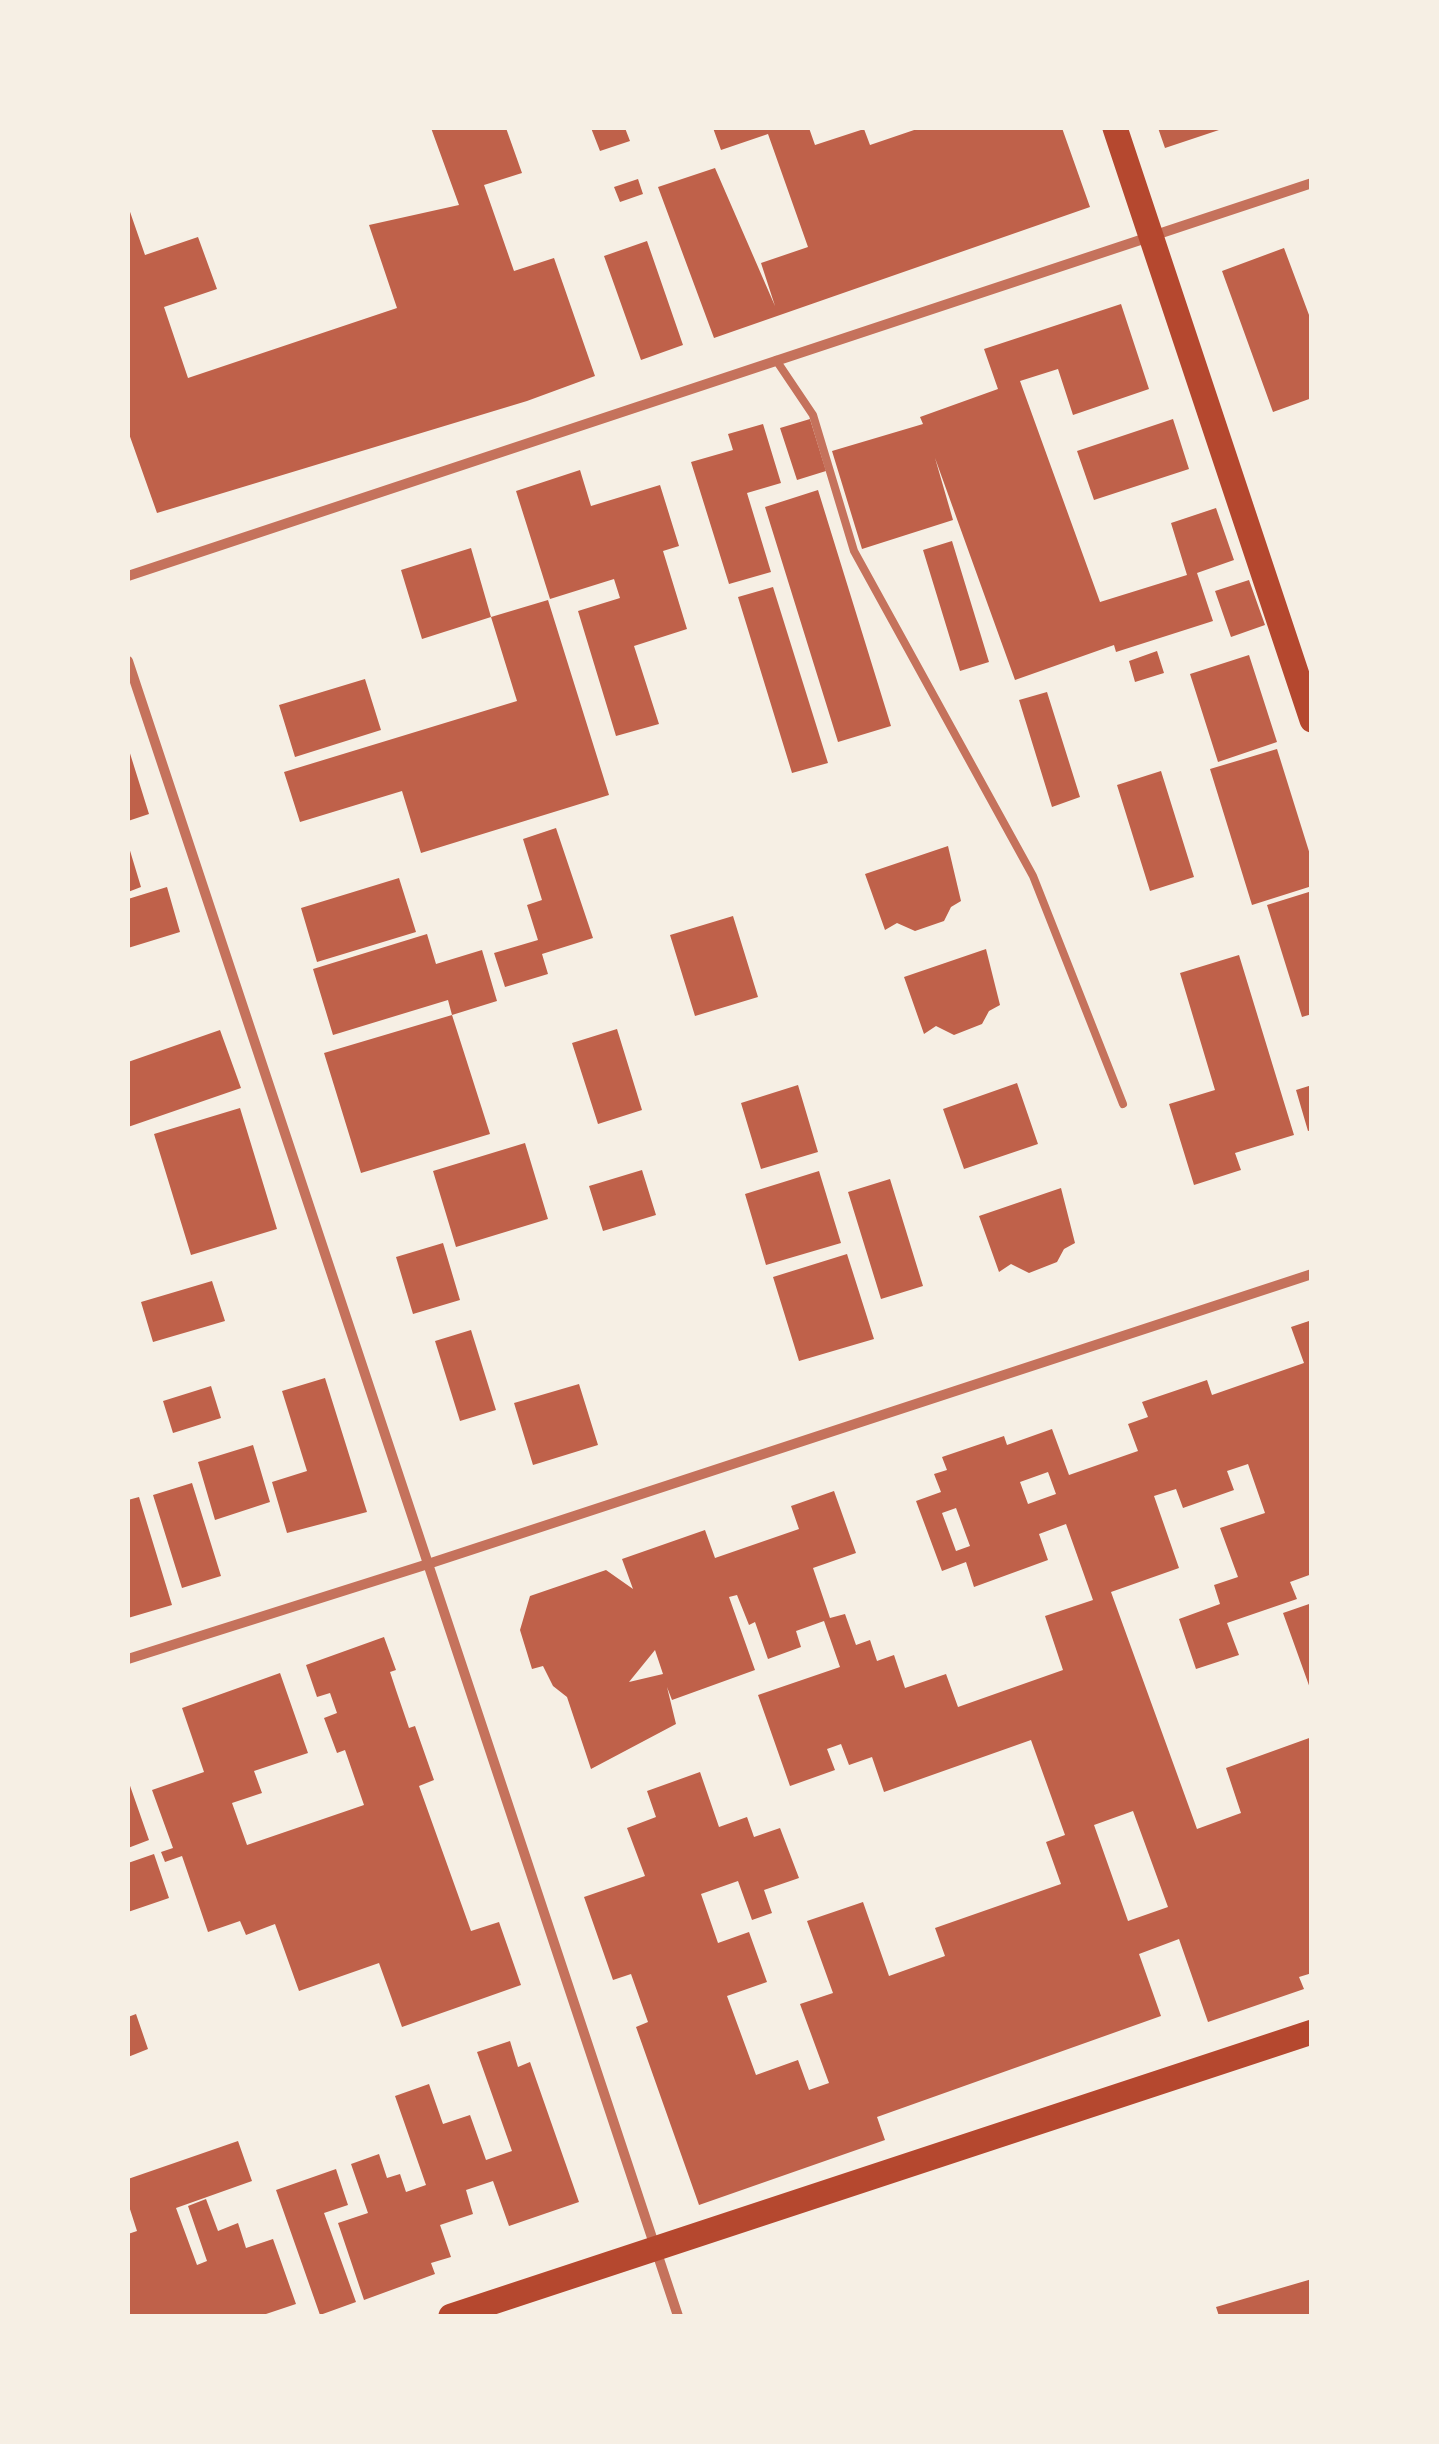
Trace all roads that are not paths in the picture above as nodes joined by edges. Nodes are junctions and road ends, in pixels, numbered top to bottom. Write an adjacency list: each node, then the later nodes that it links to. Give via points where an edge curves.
1 (1114, 128): 3 (main road)
2 (1312, 183): 3 (street)
3 (1151, 236): 4 (street); 7 (main road)
4 (776, 360): 5 (street); 8 (lane, via 813,415 854,551 1034,876)
5 (128, 576)
6 (128, 660): 10 (street)
7 (1312, 720)
8 (1123, 1104)
9 (1312, 1274): 10 (street)
10 (428, 1564): 11 (street); 13 (street)
11 (128, 1659)
12 (1312, 2032): 13 (main road)
13 (655, 2249): 14 (main road); 15 (street)
14 (451, 2316)
15 (678, 2316)

